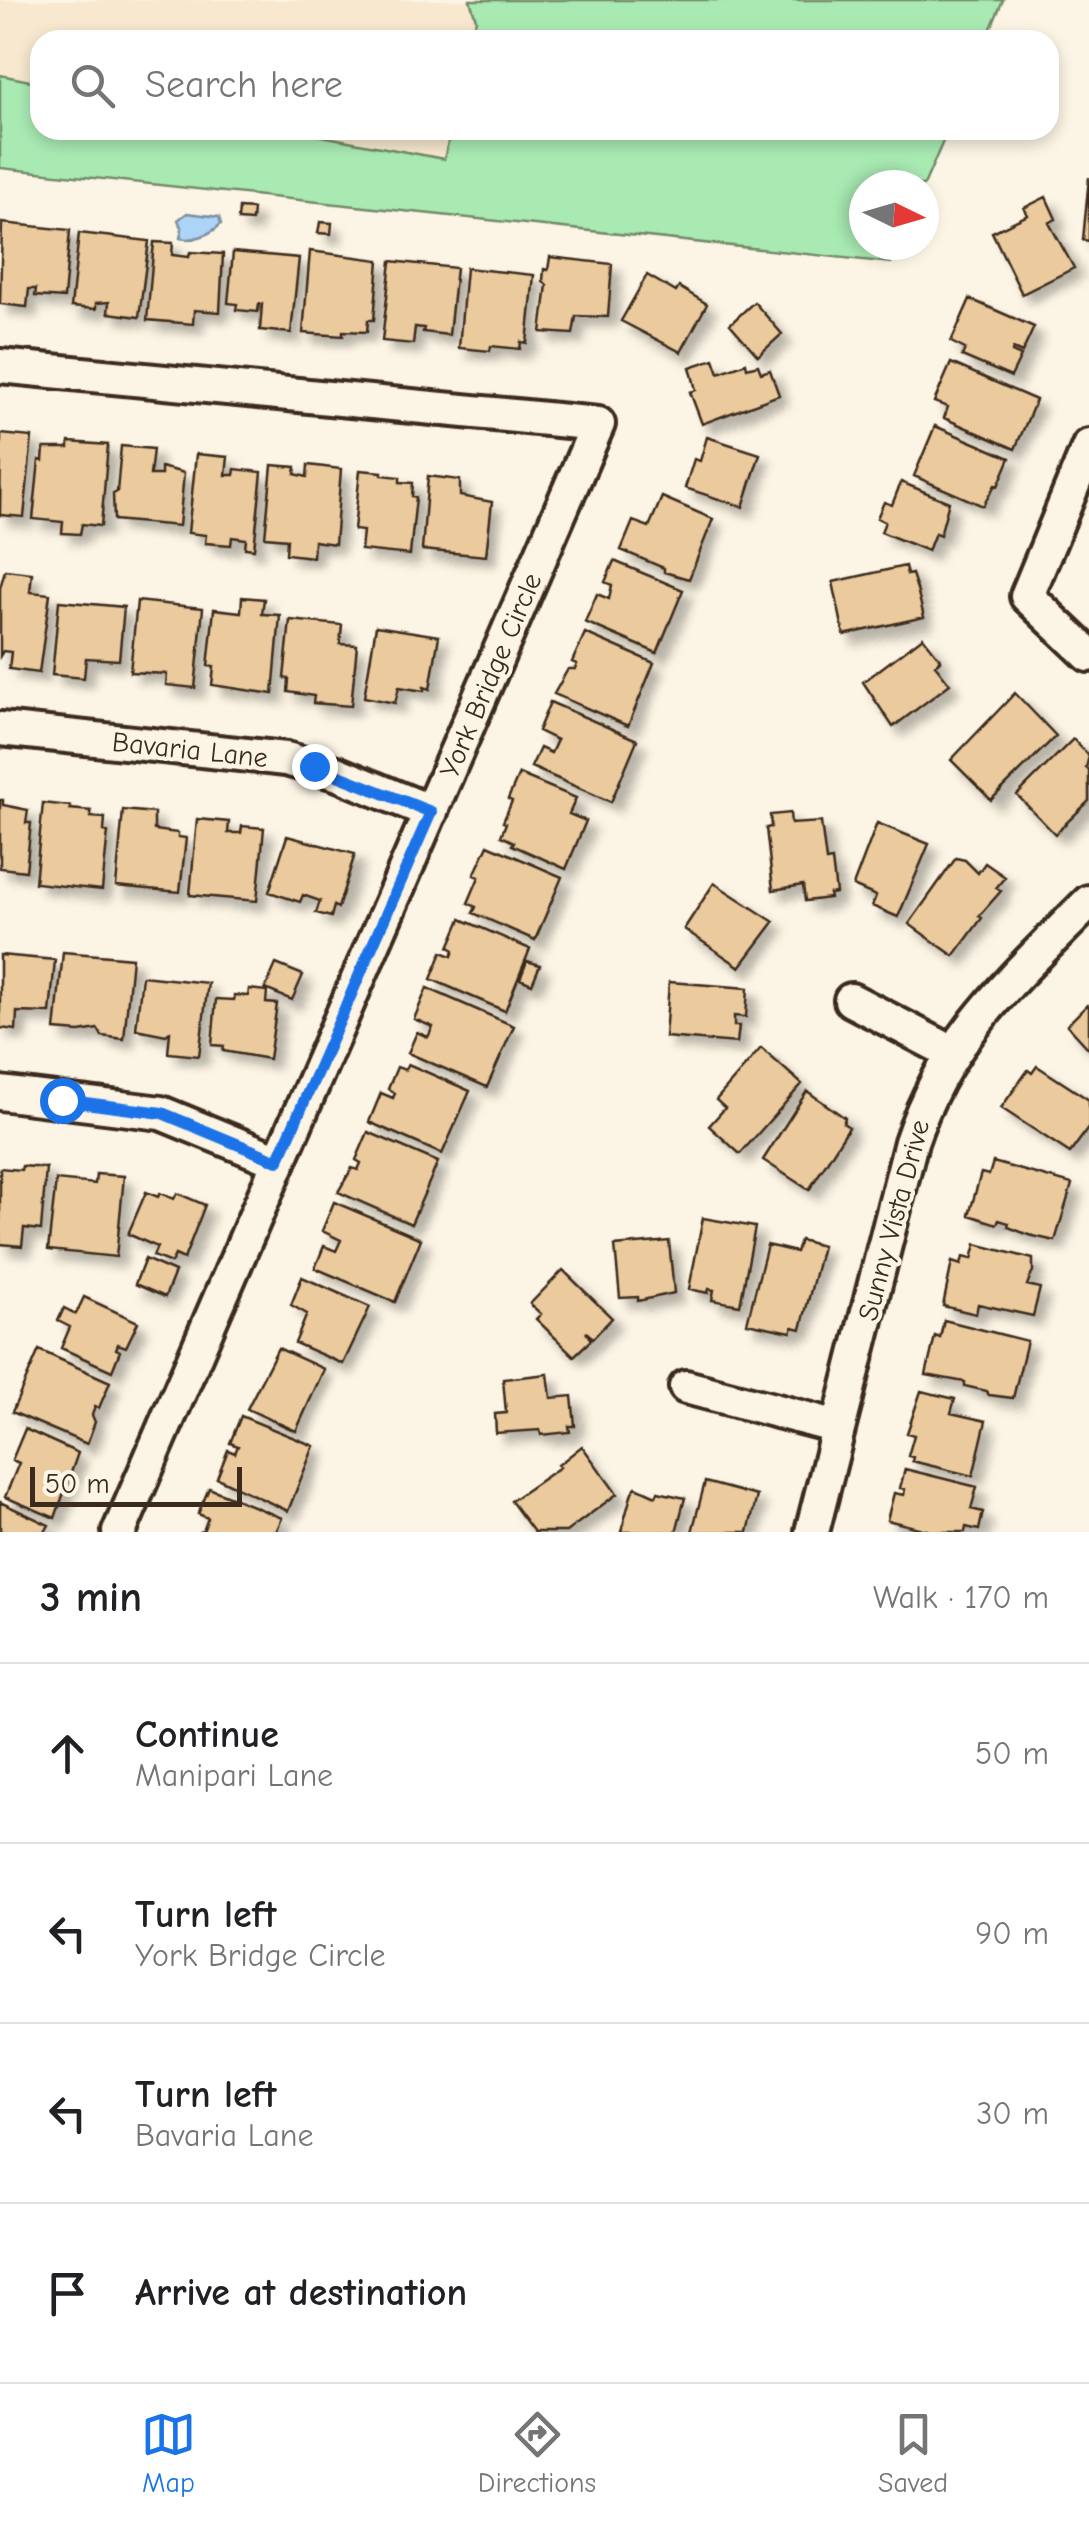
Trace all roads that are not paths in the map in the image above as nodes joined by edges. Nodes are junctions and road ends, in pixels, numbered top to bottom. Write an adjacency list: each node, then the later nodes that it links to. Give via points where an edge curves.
1 (0, 366): 5 (street, York Bridge Circle, via 598,424)
2 (1089, 446): 3 (street, via 1027,596)
3 (1089, 655)
4 (0, 729): 5 (street, Bavaria Lane, via 286,759)
5 (431, 812): 10 (street, York Bridge Circle)
6 (1089, 902): 8 (street, Sunny Vista Drive, via 986,1006)
7 (851, 1000): 8 (street)
8 (951, 1052): 12 (street, Sunny Vista Drive, via 912,1142)
9 (0, 1094): 10 (street, via 162,1113)
10 (278, 1161): 13 (street, York Bridge Circle)
11 (686, 1388): 12 (street)
12 (838, 1426): 14 (street, Sunny Vista Drive)
13 (119, 1532)
14 (812, 1532)

